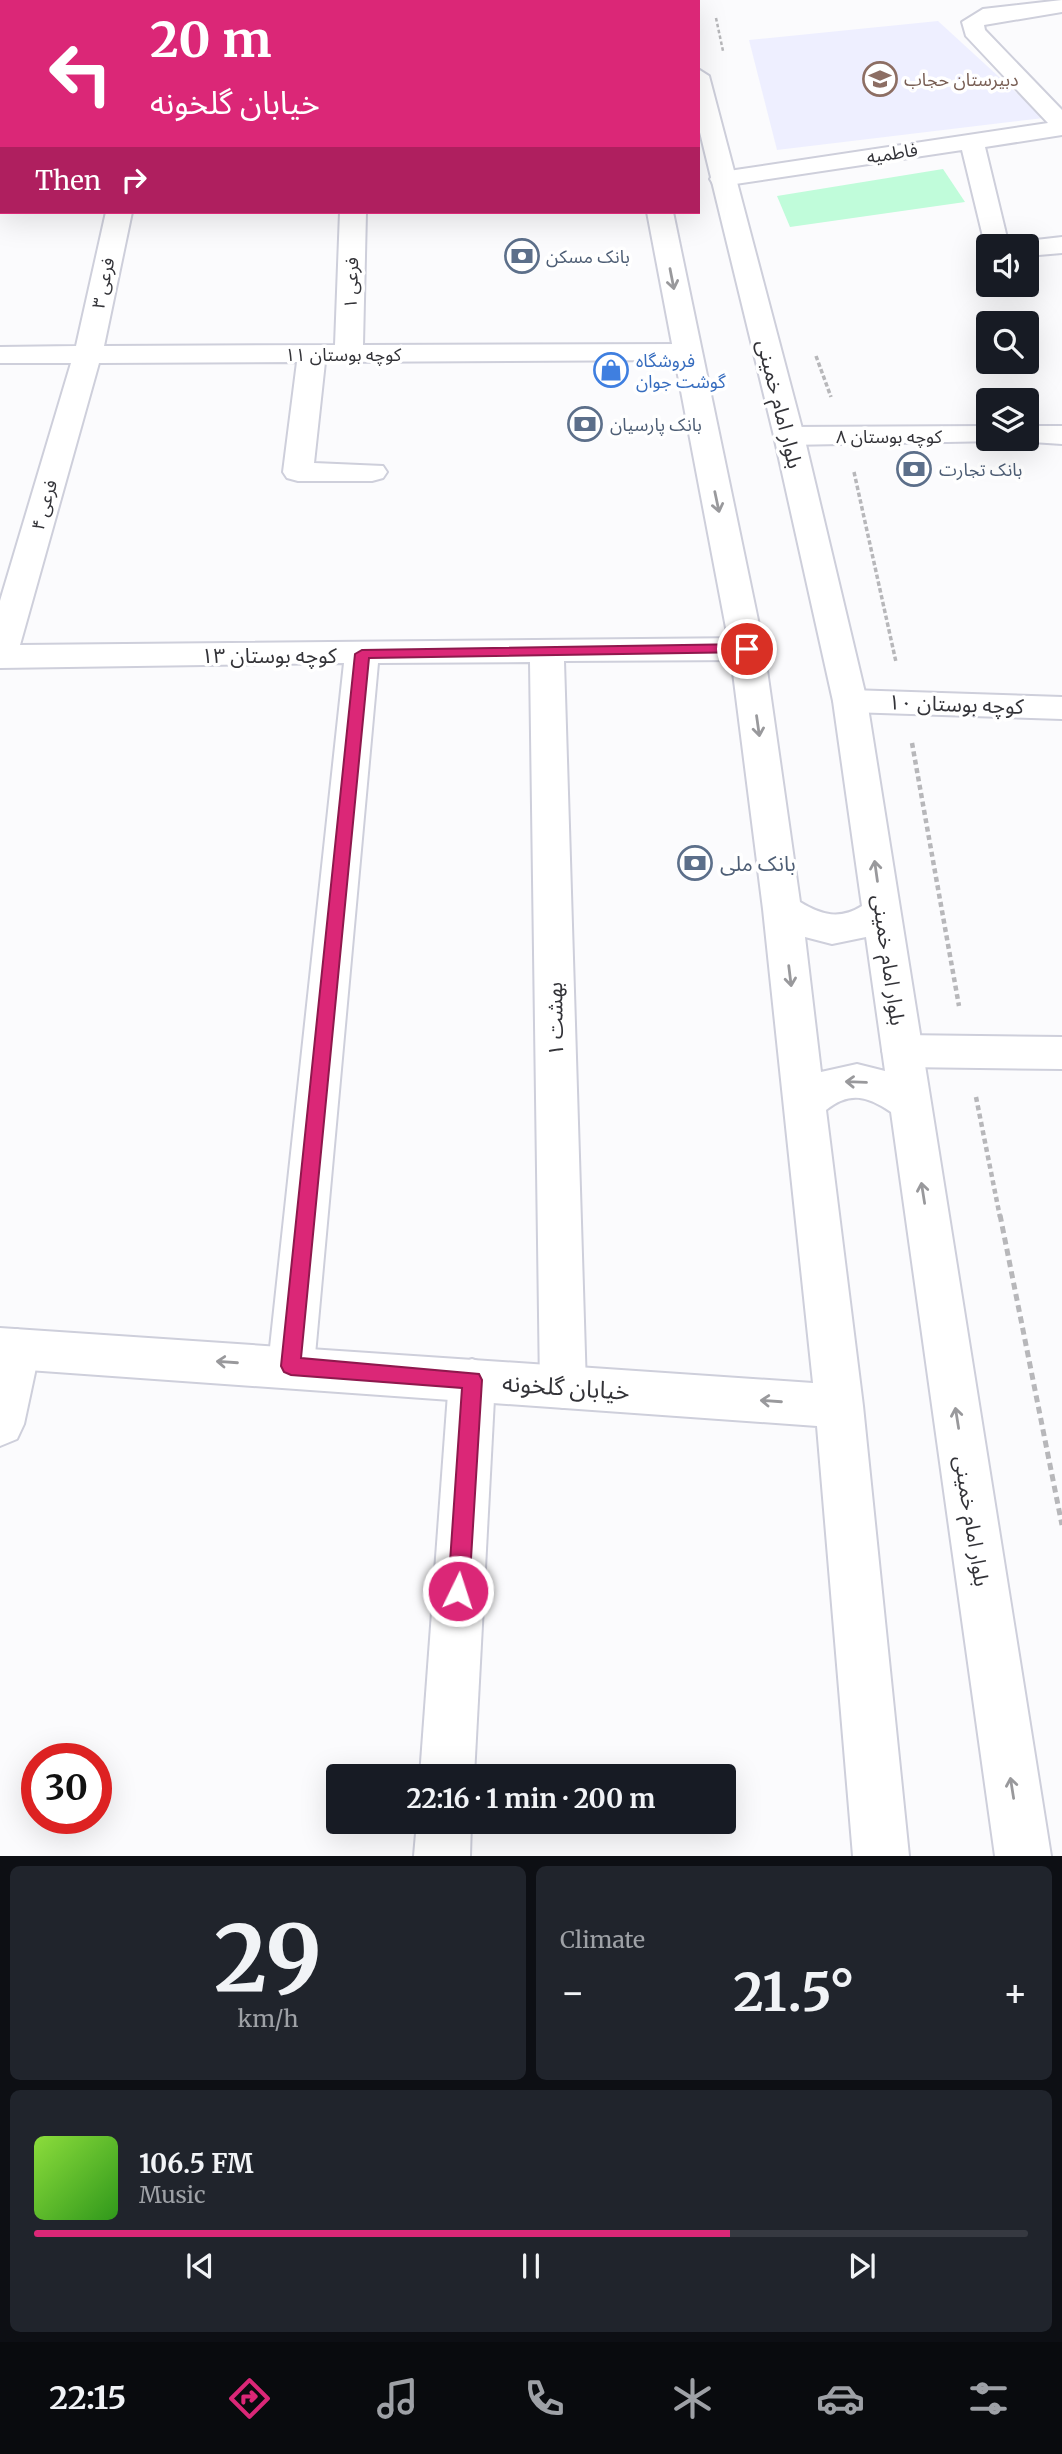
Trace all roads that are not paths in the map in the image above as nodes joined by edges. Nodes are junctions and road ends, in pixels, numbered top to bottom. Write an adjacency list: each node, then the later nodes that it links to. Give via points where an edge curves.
1 (1062, 6): 3 (street, via 983,16 973,22 974,31)
2 (700, 84): 5 (street, بلوار امام خمینی)
3 (1062, 126): 4 (street, فاطمیه)
4 (972, 141): 5 (street, فاطمیه); 9 (street)
5 (722, 178): 20 (street, بلوار امام خمینی)
6 (119, 214): 13 (street, فرعی ۳)
7 (353, 214): 14 (street, فرعی ۱)
8 (660, 214): 12 (street, one-way to 12)
9 (999, 234)
10 (1062, 246): 11 (street)
11 (1039, 247)
12 (686, 352): 14 (street, کوچه بوستان ۱۱); 22 (street, one-way to 22)
13 (88, 354): 15 (street, کوچه بوستان ۱۱); 16 (street, کوچه بوستان ۱۱); 25 (street, فرعی ۴)
14 (349, 354): 16 (street, کوچه بوستان ۱۱)
15 (0, 355)
16 (312, 355): 21 (street, via 298,472)
17 (976, 435): 20 (street, کوچه بوستان ۸)
18 (1039, 435): 19 (street)
19 (1062, 435)
20 (789, 436): 26 (street, بلوار امام خمینی)
21 (372, 472)
22 (747, 649): 23 (street, کوچه بوستان ۱۳); 28 (street, one-way to 28)
23 (547, 650): 24 (street, کوچه بوستان ۱۳); 37 (street, بهشت ۱)
24 (362, 654): 25 (street, کوچه بوستان ۱۳); 35 (street)
25 (0, 656)
26 (850, 701): 27 (street, کوچه بوستان ۱۰); 29 (street, بلوار امام خمینی, one-way to 26)
27 (1062, 708)
28 (782, 909): 29 (street, via 804,925 834,930 863,926); 32 (street, one-way to 32)
29 (882, 912): 30 (street, بلوار امام خمینی)
30 (902, 1051): 31 (street); 33 (street, بلوار امام خمینی)
31 (1062, 1054)
32 (805, 1103): 33 (street, one-way to 32, via 884,1085 854,1079 825,1085); 38 (street)
33 (909, 1103): 44 (street, بلوار امام خمینی, one-way to 33)
34 (9, 1348): 35 (street, خیابان گلخونه, one-way to 34); 39 (street)
35 (291, 1366): 36 (street, خیابان گلخونه)
36 (472, 1380): 37 (street, خیابان گلخونه); 40 (street)
37 (562, 1387): 38 (street, خیابان گلخونه, one-way to 37)
38 (839, 1406): 43 (street)
39 (0, 1423)
40 (448, 1764)
41 (443, 1834): 42 (street)
42 (442, 1856)
43 (881, 1856)
44 (1023, 1856)

